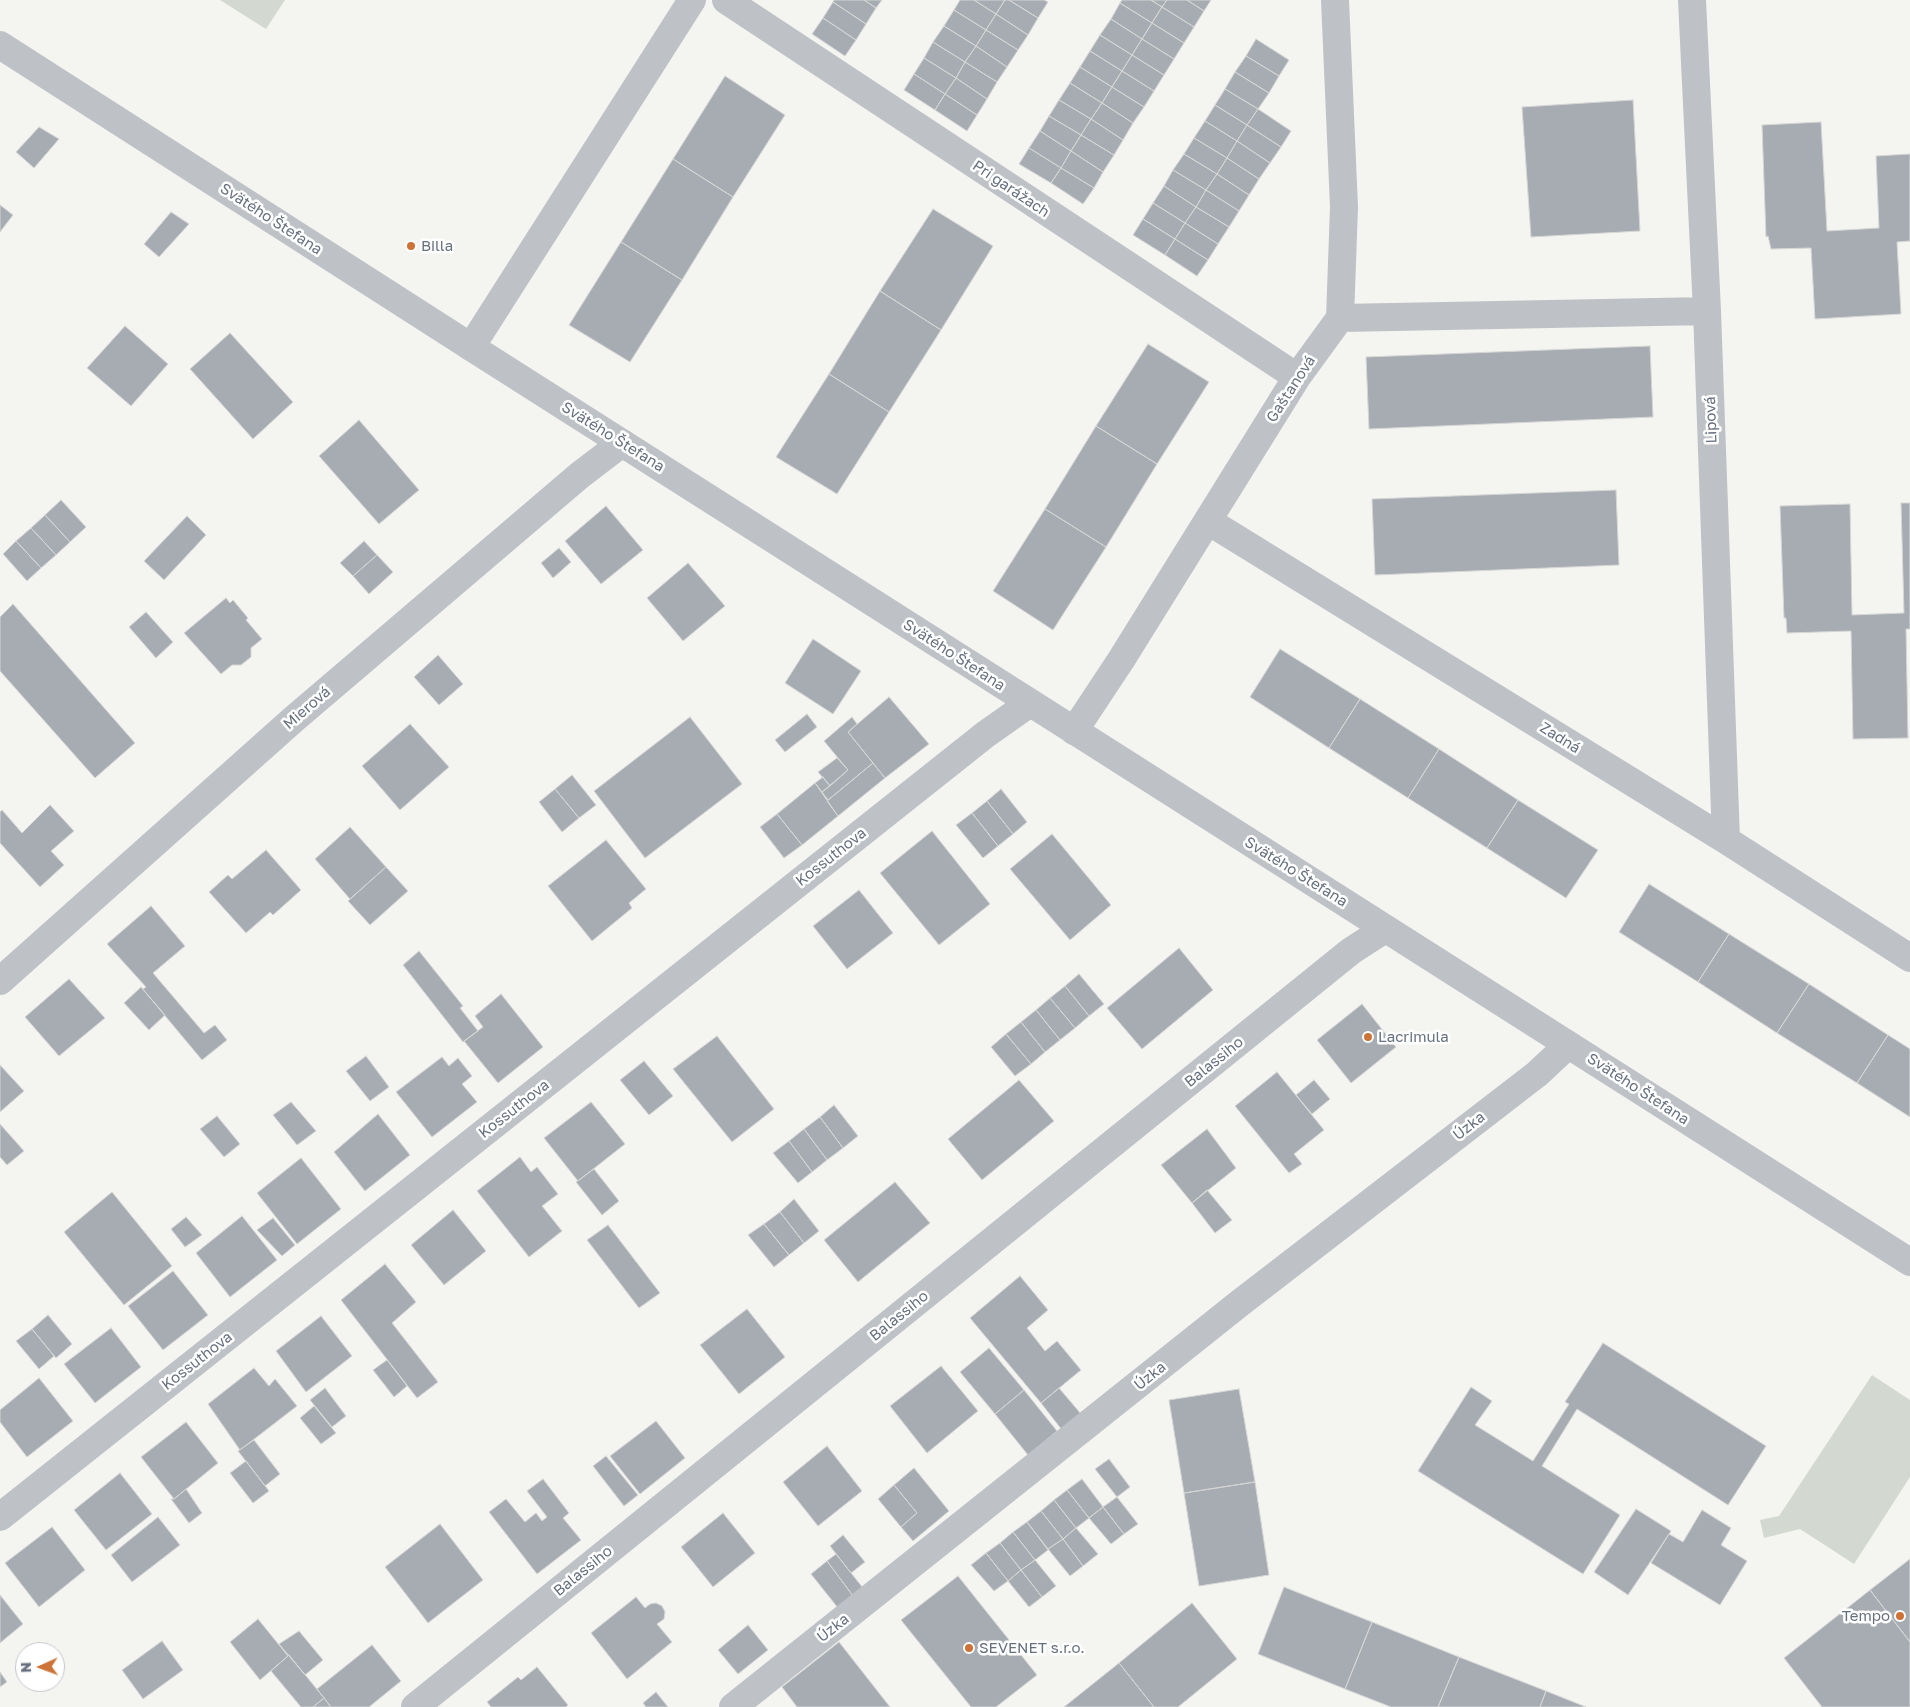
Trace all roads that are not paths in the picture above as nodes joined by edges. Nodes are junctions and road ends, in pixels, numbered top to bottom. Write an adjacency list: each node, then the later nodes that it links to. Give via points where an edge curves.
1 (692, 0): 8 (street)
2 (726, 0): 9 (street, Pri garážach)
3 (1335, 0): 7 (street, via 1344,207)
4 (1692, 0): 6 (street, Lipová)
5 (0, 45): 8 (street, Svätého Štefana)
6 (1707, 310): 7 (street); 14 (street, Lipová)
7 (1340, 318): 9 (street, Gaštanová)
8 (471, 347): 10 (street, Svätého Štefana)
9 (1297, 377): 11 (street, Gaštanová)
10 (622, 443): 12 (street, Svätého Štefana); 17 (street, Mierová, via 295,718)
11 (1208, 521): 13 (street, Gaštanová); 14 (street, Zadná)
12 (1030, 703): 13 (street, Svätého Štefana); 20 (street, Kossuthova, via 986,734)
13 (1074, 731): 15 (street, Svätého Štefana)
14 (1726, 840): 16 (street, Zadná)
15 (1385, 929): 18 (street, Svätého Štefana); 21 (street, Balassiho, via 1351,951)
16 (1910, 958)
17 (0, 982)
18 (1568, 1044): 19 (street, Svätého Štefana); 22 (street, Úzka, via 1537,1074 1240,1303)
19 (1910, 1262)
20 (0, 1517)
21 (415, 1707)
22 (733, 1707)

